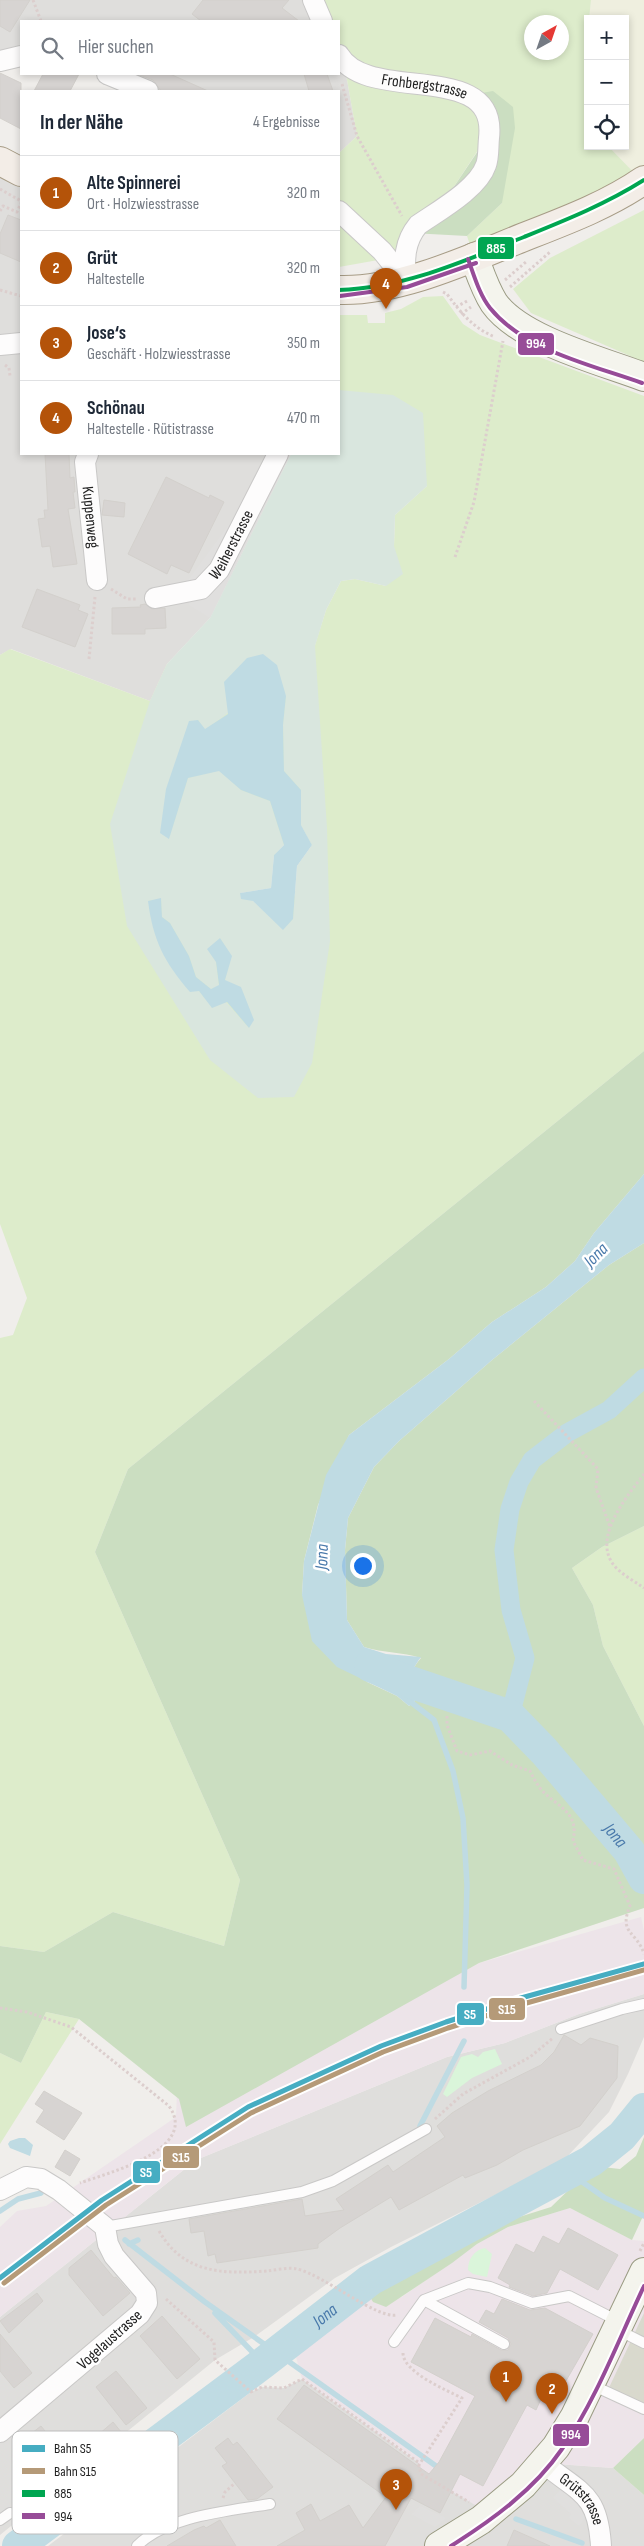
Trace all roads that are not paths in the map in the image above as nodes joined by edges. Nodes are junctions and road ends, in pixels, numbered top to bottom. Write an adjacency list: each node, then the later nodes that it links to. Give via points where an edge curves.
1 (313, 0): 2 (street)
2 (322, 20)
3 (20, 56): 5 (street)
4 (340, 57): 13 (street, Frohbergstrasse, via 344,63 365,76 451,88 470,95 484,109 490,132 486,166 468,190 418,225 412,233 404,260)
5 (0, 61)
6 (109, 75): 7 (street)
7 (146, 90)
8 (0, 161): 9 (main road)
9 (20, 171)
10 (644, 180): 12 (main road, via 587,212)
11 (340, 212): 13 (street, via 382,251)
12 (474, 257): 13 (main road); 17 (street, via 486,290 512,322 531,334)
13 (406, 281): 14 (main road)
14 (340, 290)
15 (20, 342): 16 (street)
16 (0, 345)
17 (644, 377)
18 (88, 455): 20 (street, Kuppenweg, via 85,462)
19 (277, 455): 21 (street, Weiherstrasse, via 219,570 201,589)
20 (97, 580)
21 (155, 598)
22 (644, 2004): 23 (lane)
23 (561, 2030)
24 (426, 2129): 26 (lane, via 332,2181 302,2192)
25 (0, 2190): 26 (street, via 26,2177 41,2179)
26 (105, 2227): 35 (street, Vogelaustrasse, via 114,2256 146,2293 147,2303 140,2314)
27 (640, 2265): 29 (street)
28 (424, 2300): 29 (lane, via 468,2283 490,2287 532,2304 568,2296); 30 (lane); 32 (lane)
29 (620, 2326): 31 (lane); 33 (street)
30 (394, 2342)
31 (644, 2343)
32 (504, 2344)
33 (591, 2384): 34 (lane); 36 (street, via 563,2436)
34 (644, 2409)
35 (0, 2432)
36 (543, 2463): 43 (street, via 523,2485 481,2520); 44 (street, Grütstrasse, via 586,2496 600,2522)
37 (270, 2504): 40 (lane)
38 (10, 2513): 39 (lane)
39 (0, 2520)
40 (178, 2523)
41 (150, 2534): 42 (lane)
42 (137, 2546)
43 (439, 2546)
44 (601, 2546)

